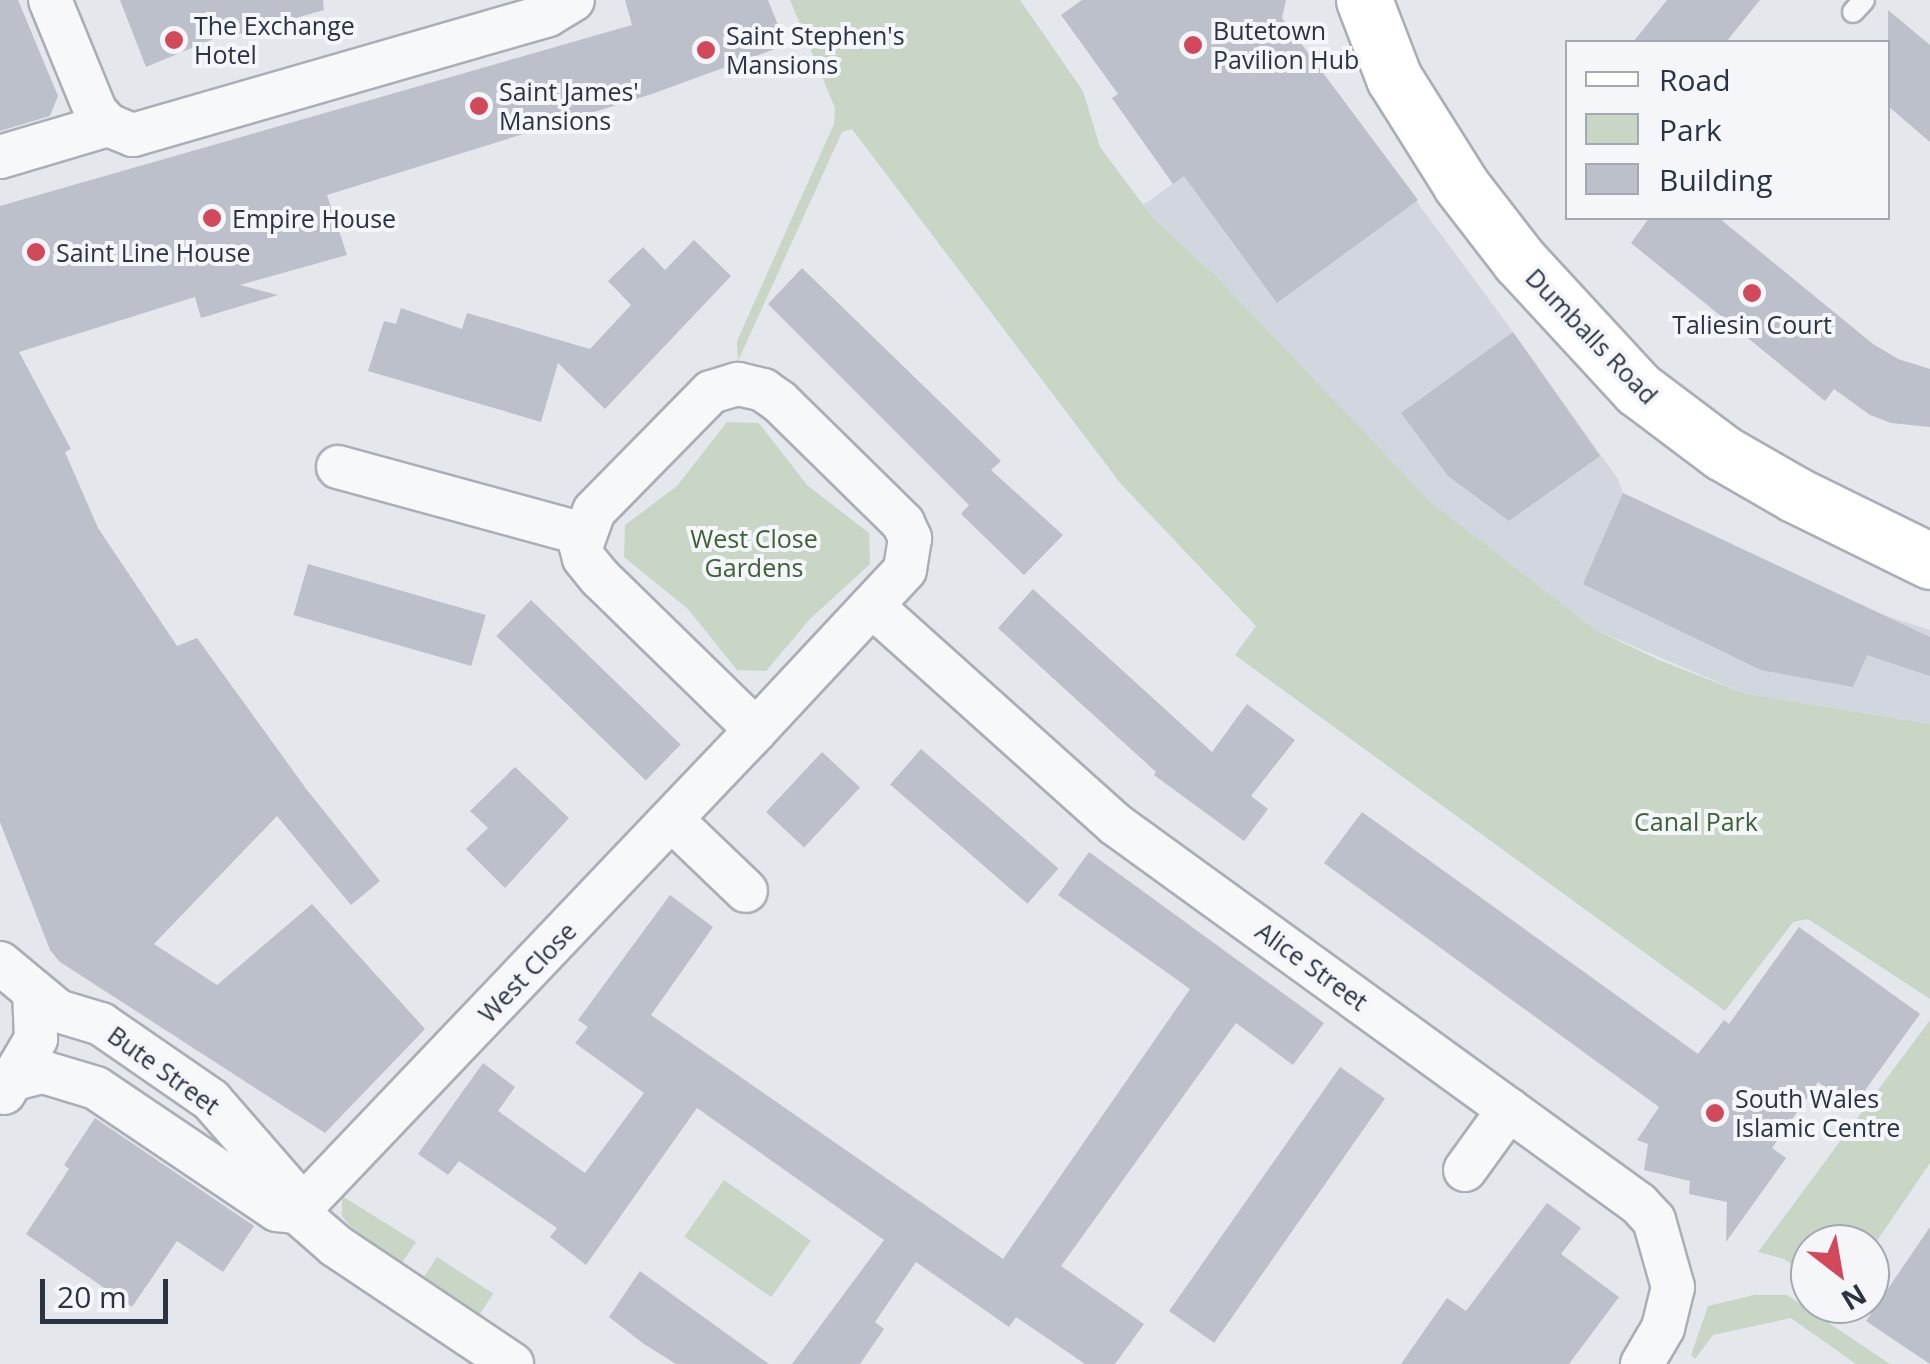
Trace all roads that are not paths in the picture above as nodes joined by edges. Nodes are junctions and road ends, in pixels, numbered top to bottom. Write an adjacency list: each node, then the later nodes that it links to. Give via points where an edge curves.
1 (50, 0): 4 (street, via 96,112)
2 (572, 0): 4 (street, via 548,15 133,135)
3 (1364, 0): 8 (street, Dumballs Road, via 1394,78 1461,184 1519,260 1638,389 1723,454)
4 (108, 126): 5 (street)
5 (0, 157)
6 (338, 467): 7 (street)
7 (583, 534): 9 (street, West Close, via 594,510 711,392 738,384 763,390 903,523 910,538 905,570); 10 (street, via 584,558 600,578)
8 (1930, 562)
9 (872, 606): 10 (street, West Close); 16 (street, Alice Street, via 1115,824)
10 (756, 730): 11 (street, West Close)
11 (673, 821): 12 (street); 18 (street, West Close)
12 (746, 891)
13 (0, 962): 14 (street, Bute Street)
14 (17, 1000): 15 (street, via 36,1039); 18 (street, Bute Street, via 100,1024 211,1100 292,1193)
15 (7, 1089): 18 (street, Bute Street, via 43,1072 96,1088 277,1210)
16 (1509, 1109): 17 (street); 20 (street, Alice Street, via 1654,1220 1673,1286 1663,1328)
17 (1464, 1170)
18 (296, 1212): 19 (street, Bute Street)
19 (512, 1364)
20 (1642, 1364)

